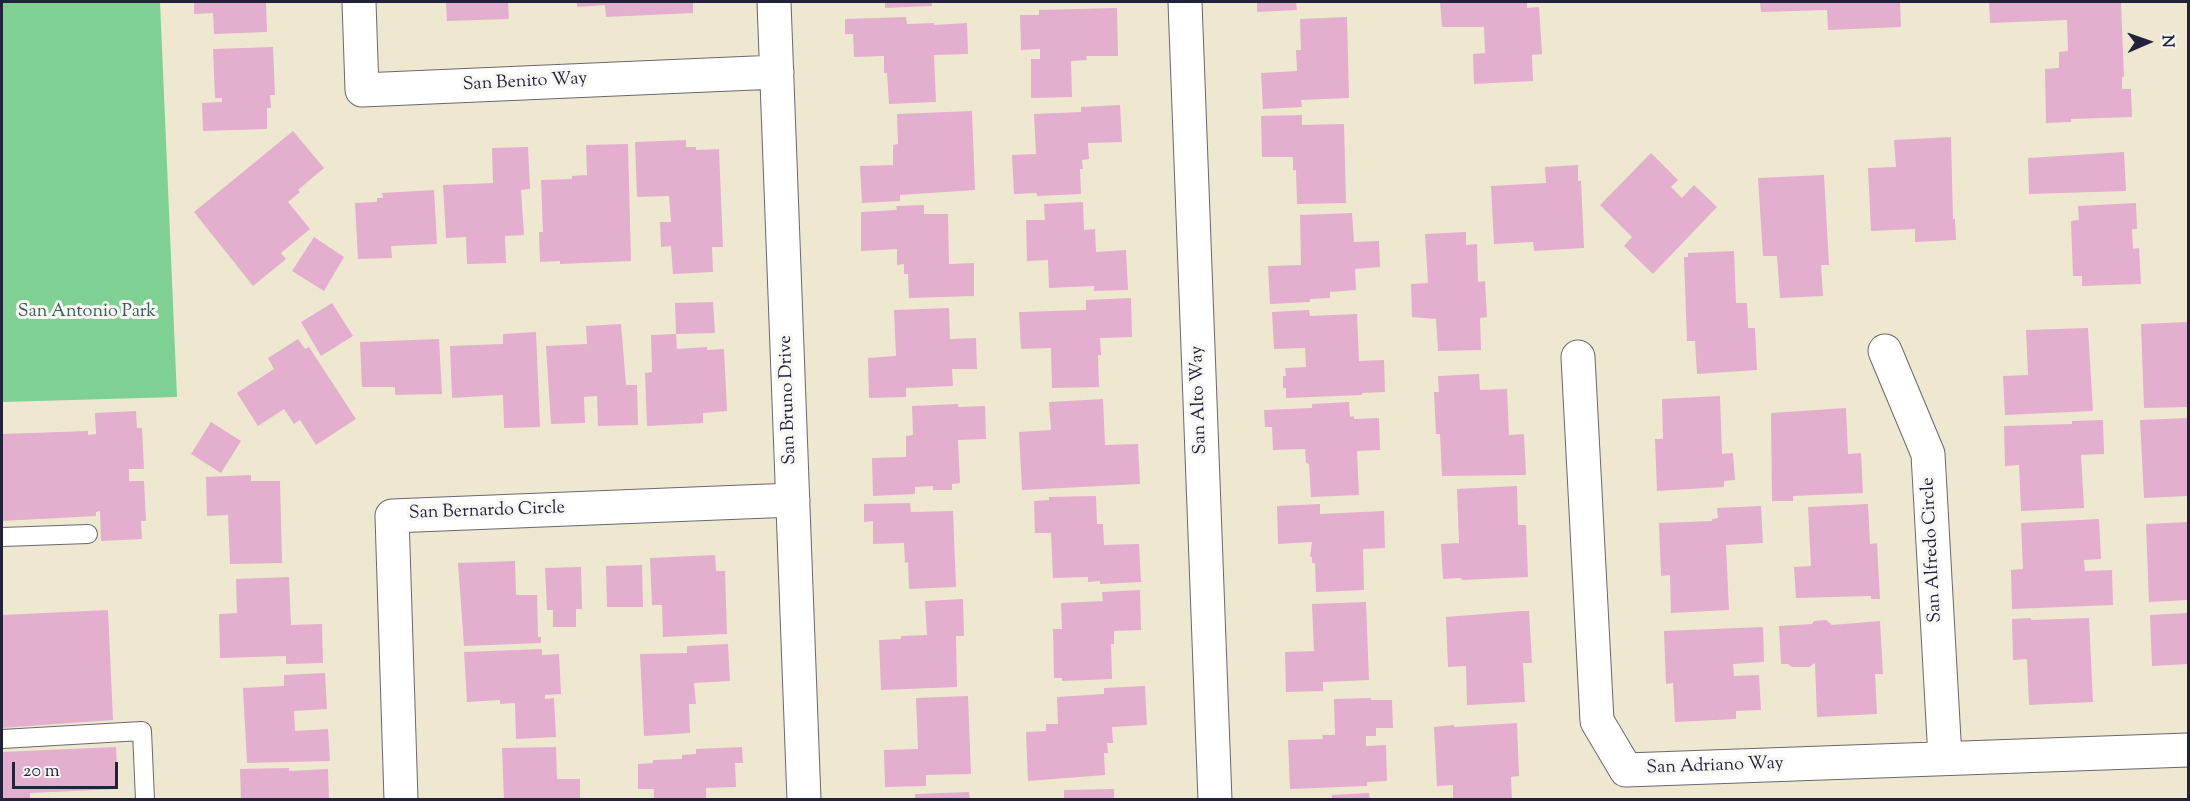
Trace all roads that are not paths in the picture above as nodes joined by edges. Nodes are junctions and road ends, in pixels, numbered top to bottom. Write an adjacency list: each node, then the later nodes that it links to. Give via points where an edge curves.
1 (358, 2): 4 (street, San Benito Way, via 362,90)
2 (774, 2): 4 (street, San Bruno Drive)
3 (1185, 2): 16 (street, San Alto Way)
4 (777, 72): 7 (street, San Bruno Drive)
5 (1885, 351): 12 (street, San Alfredo Circle, via 1928,454)
6 (1578, 357): 12 (street, San Adriano Way, via 1597,721 1626,770)
7 (793, 500): 14 (street, San Bernardo Circle, via 392,516); 15 (street, San Bruno Drive)
8 (88, 534): 9 (lane)
9 (2, 537)
10 (2, 739): 13 (lane, via 142,731)
11 (2188, 750): 12 (street, San Adriano Way)
12 (1945, 759)
13 (145, 800)
14 (400, 800)
15 (804, 800)
16 (1215, 800)

